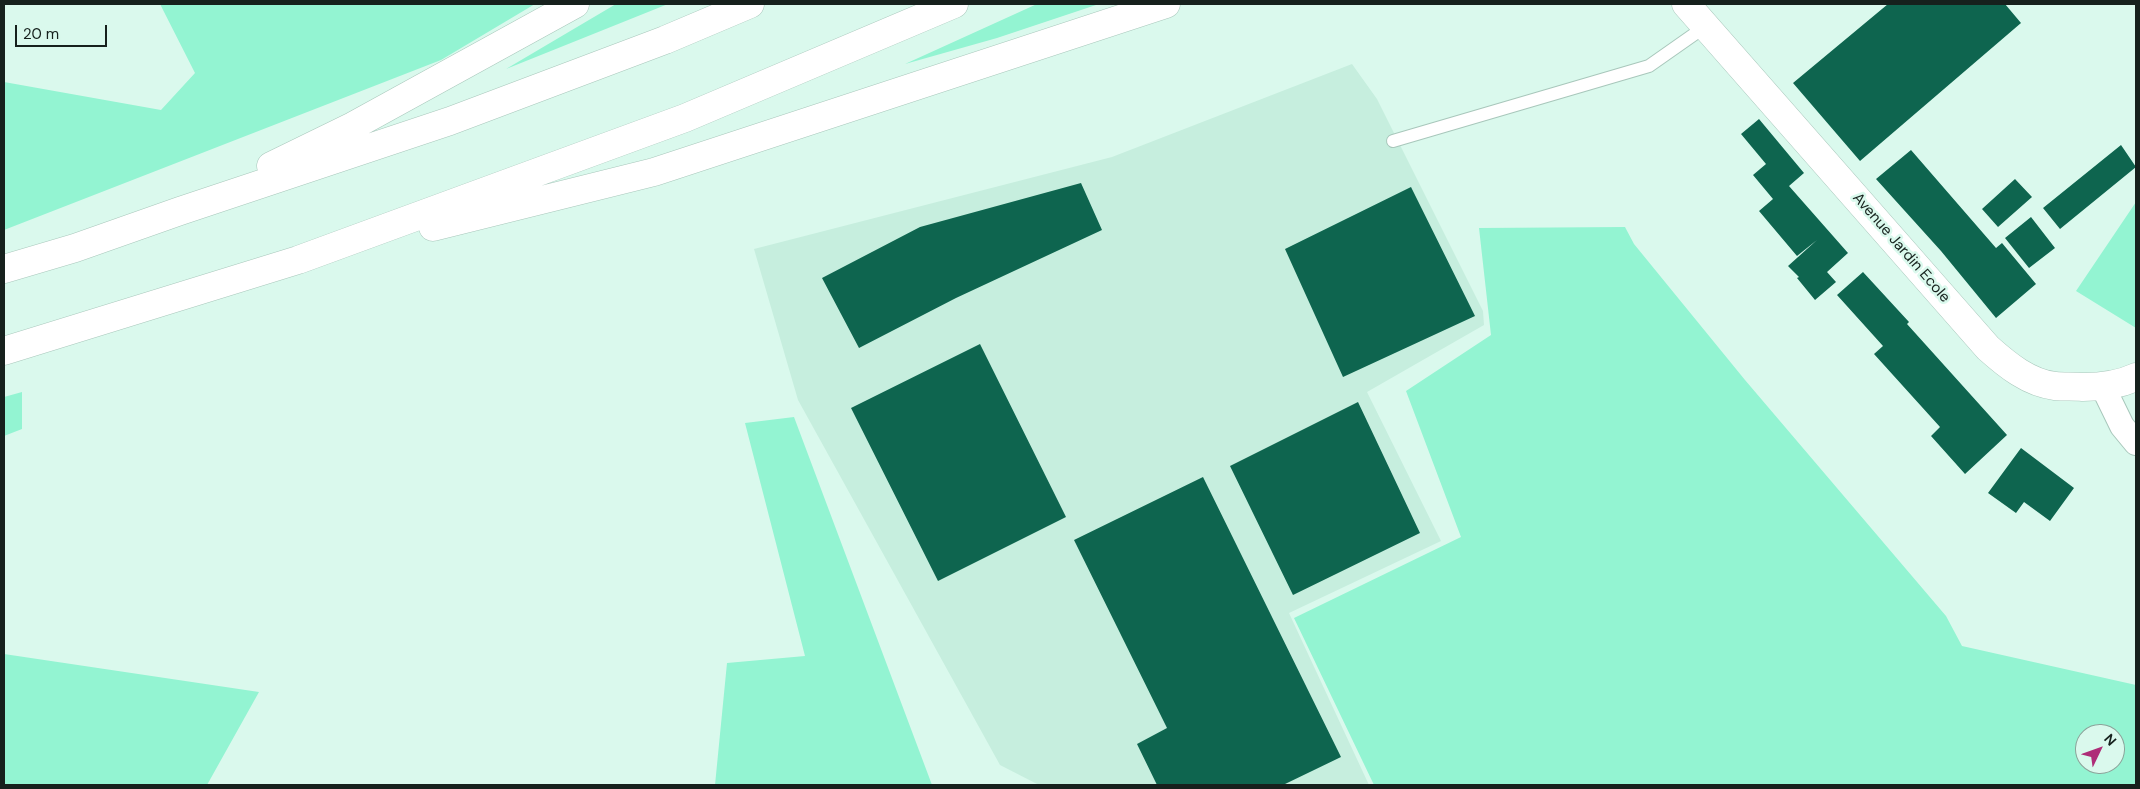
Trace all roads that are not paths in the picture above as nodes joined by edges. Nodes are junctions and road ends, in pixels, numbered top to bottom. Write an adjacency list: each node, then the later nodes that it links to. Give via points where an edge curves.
1 (575, 4): 8 (main road, via 352,126)
2 (750, 4): 8 (main road, via 450,122)
3 (954, 4): 9 (main road, via 685,118)
4 (1166, 4): 9 (main road, via 654,172)
5 (1686, 4): 6 (main road, Avenue Jardin Ecole)
6 (1706, 26): 7 (lane, via 1649,66); 13 (main road, Avenue Jardin Ecole, via 1988,348 2031,379 2054,386)
7 (1393, 141)
8 (180, 211): 10 (main road)
9 (298, 260): 11 (main road)
10 (4, 269)
11 (4, 352)
12 (2136, 377): 13 (main road, Avenue Jardin Ecole)
13 (2103, 387): 14 (street, via 2122,426)
14 (2136, 443)

